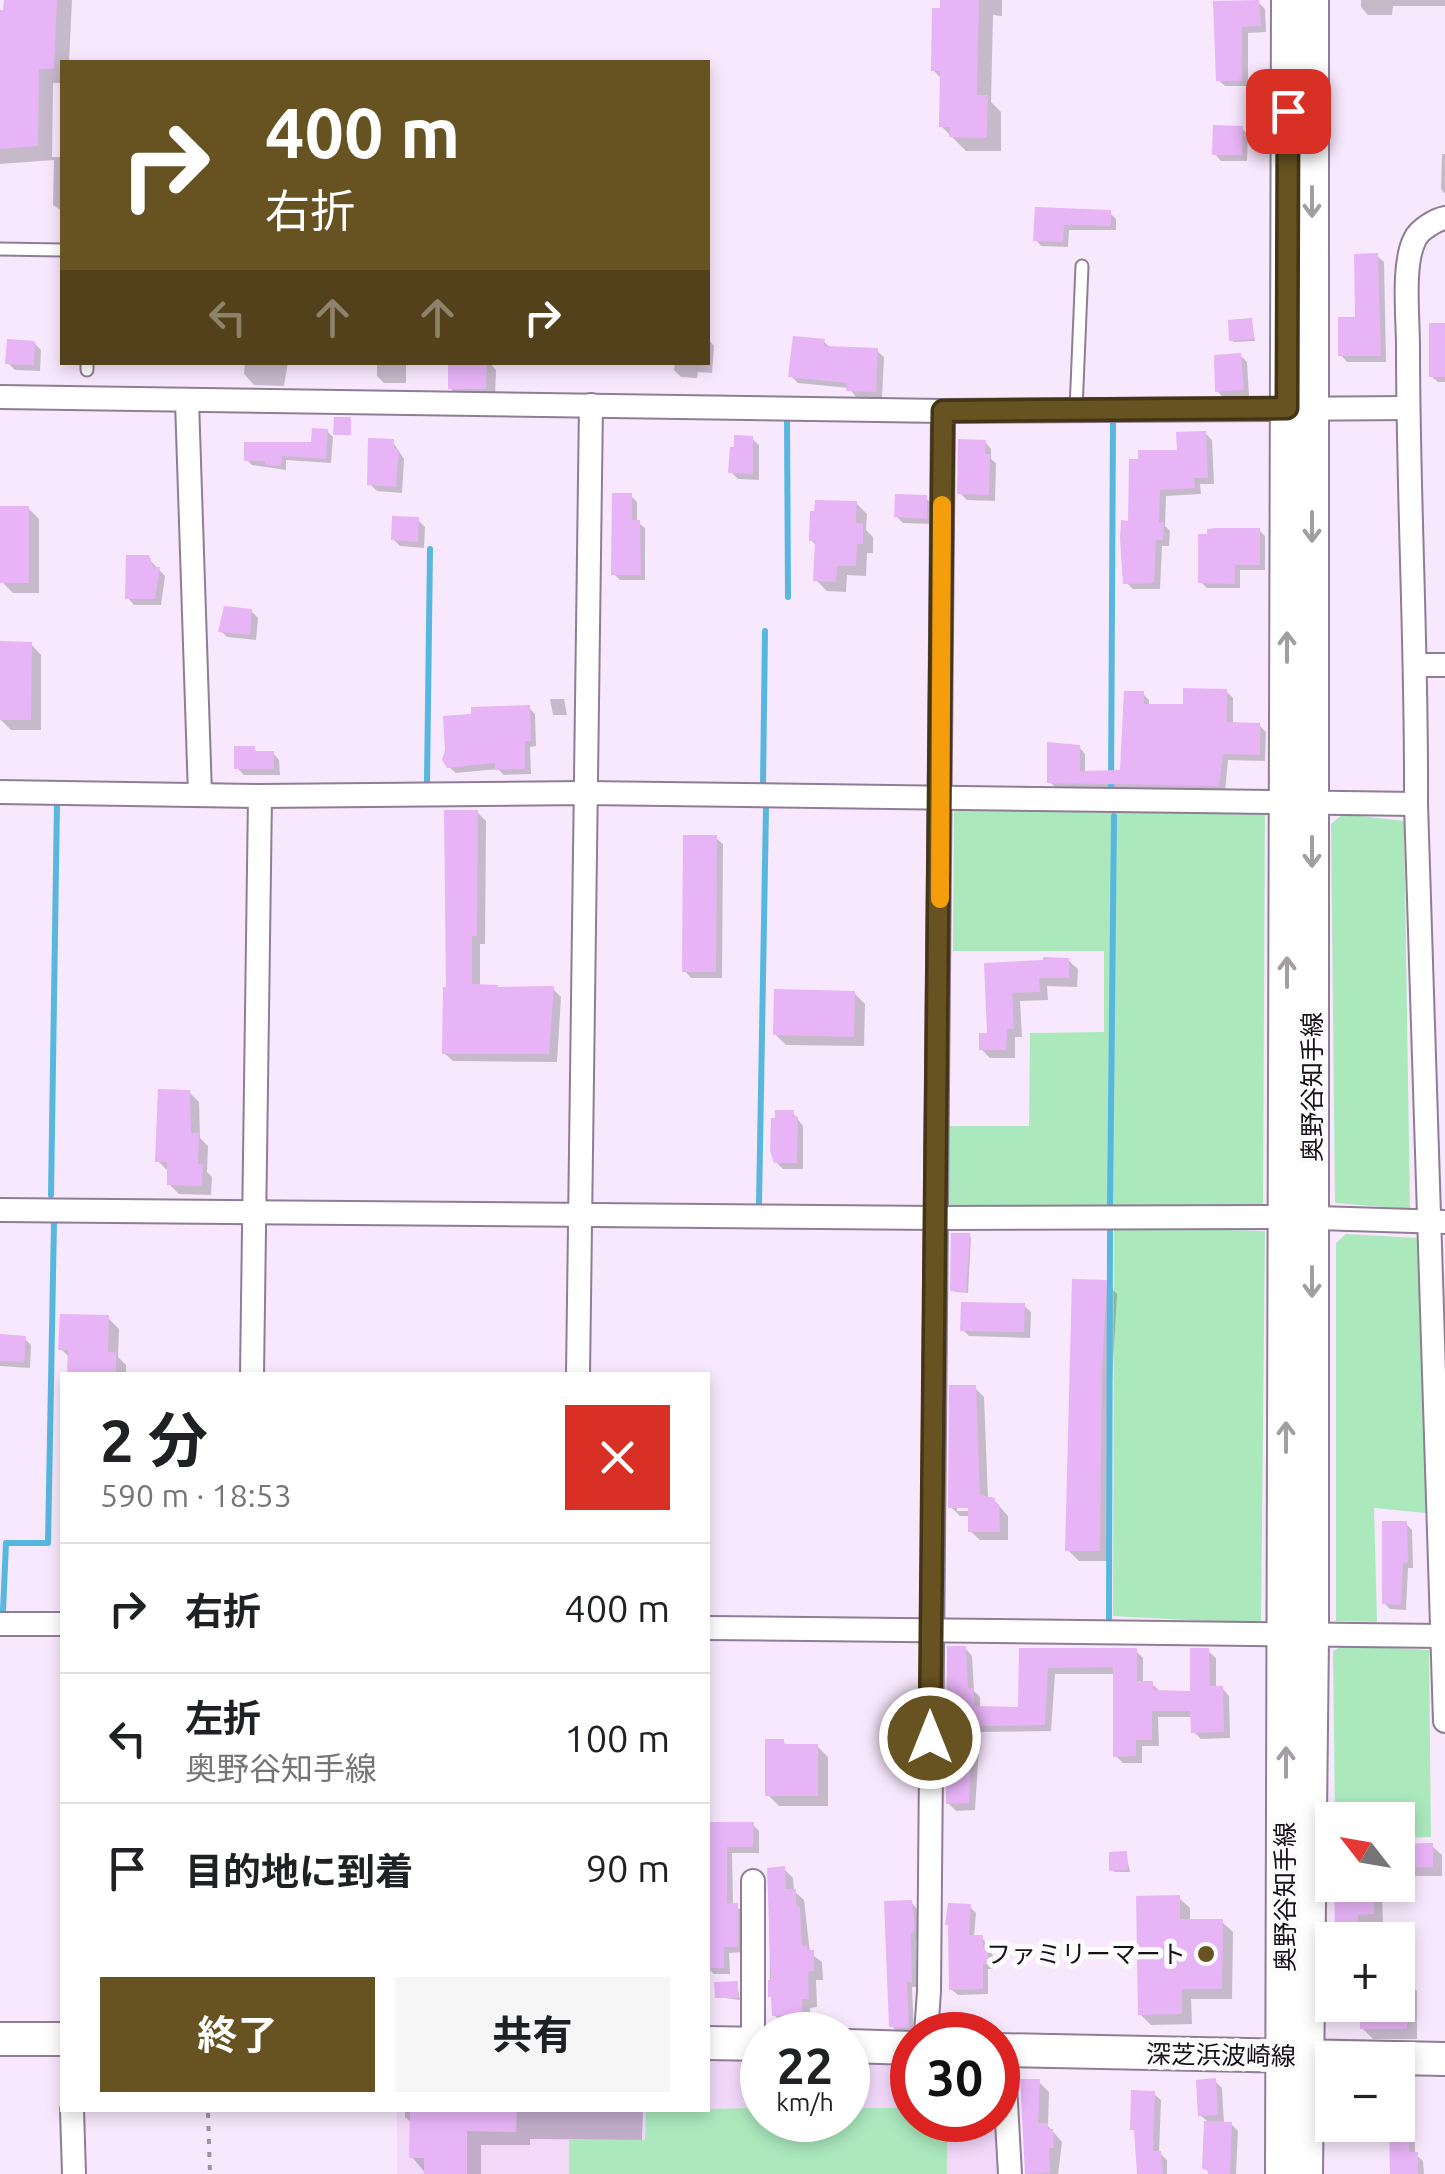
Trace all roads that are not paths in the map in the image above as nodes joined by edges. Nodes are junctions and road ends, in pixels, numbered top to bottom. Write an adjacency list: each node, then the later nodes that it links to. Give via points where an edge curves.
1 (1288, 0): 10 (main road, 奥野谷知手線)
2 (1312, 0): 10 (main road, 奥野谷知手線, one-way to 10)
3 (1445, 218): 11 (street, via 1415,238)
4 (0, 249): 5 (lane)
5 (60, 250)
6 (1082, 266): 12 (lane)
7 (0, 397): 8 (street)
8 (187, 402): 9 (street); 18 (street)
9 (591, 406): 13 (street); 17 (street)
10 (1300, 408): 11 (street); 12 (street); 21 (main road, 奥野谷知手線)
11 (1408, 408): 14 (street)
12 (1076, 410): 13 (street)
13 (943, 411): 20 (street)
14 (1417, 665): 15 (street); 22 (street)
15 (1445, 665)
16 (0, 792): 18 (street)
17 (586, 794): 19 (street); 20 (street); 25 (street)
18 (200, 795): 19 (street)
19 (260, 796): 24 (street)
20 (941, 800): 21 (street); 27 (street)
21 (1300, 802): 22 (street); 26 (main road, 奥野谷知手線)
22 (1416, 804): 28 (street)
23 (0, 1210): 24 (street)
24 (255, 1214): 25 (street); 29 (street)
25 (580, 1214): 27 (street); 30 (street)
26 (1299, 1217): 27 (street); 28 (street); 35 (main road, 奥野谷知手線)
27 (936, 1218): 34 (street)
28 (1438, 1222): 36 (street)
29 (252, 1372)
30 (578, 1372)
31 (0, 1624): 32 (street)
32 (60, 1624)
33 (710, 1628): 34 (street)
34 (930, 1630): 35 (street); 40 (street)
35 (1299, 1636): 36 (street); 46 (main road, 奥野谷知手線)
36 (1443, 1636): 37 (street)
37 (1445, 1722)
38 (753, 1881): 39 (street)
39 (757, 2012)
40 (927, 2012)
41 (0, 2039): 42 (main road)
42 (60, 2039)
43 (710, 2043): 44 (main road)
44 (740, 2044)
45 (1020, 2050): 46 (main road, 深芝浜波崎線)
46 (1296, 2057): 47 (main road, 深芝浜波崎線); 52 (main road, 奥野谷知手線); 53 (main road, 奥野谷知手線)
47 (1445, 2059)
48 (72, 2112): 50 (street)
49 (1007, 2142): 51 (street)
50 (74, 2174)
51 (1010, 2174)
52 (1282, 2174)
53 (1306, 2174)

